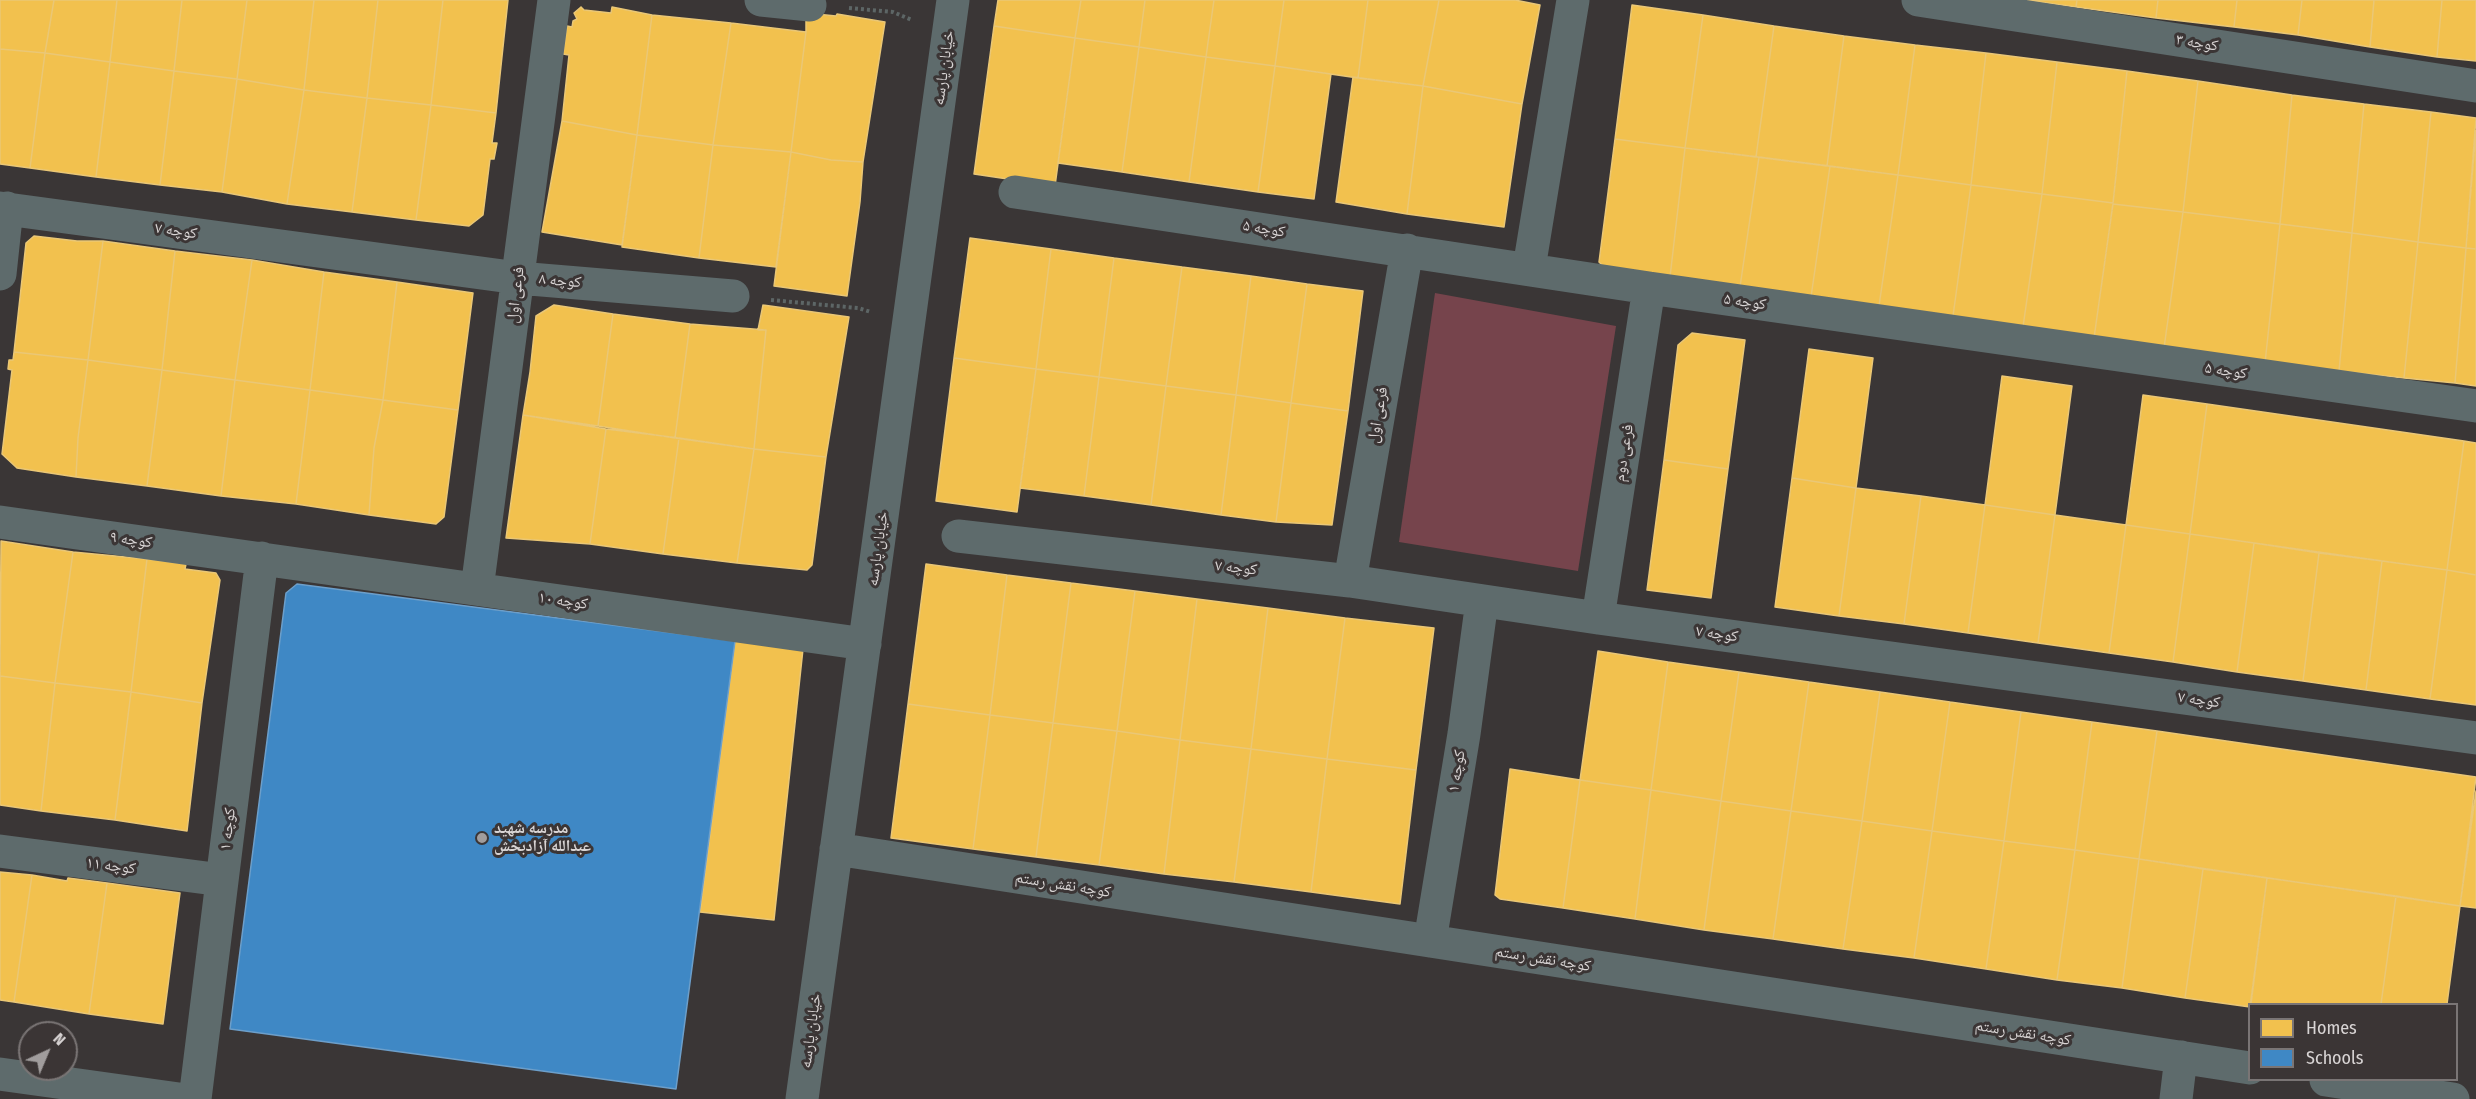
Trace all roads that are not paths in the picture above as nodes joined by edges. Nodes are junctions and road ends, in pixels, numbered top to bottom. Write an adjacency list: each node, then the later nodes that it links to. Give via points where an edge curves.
1 (554, 0): 14 (street, فرعی اول)
2 (761, 0): 6 (street)
3 (953, 0): 25 (street, خیابان پارسه)
4 (1573, 0): 12 (street)
5 (1918, 0): 7 (street, کوچه ۳)
6 (810, 5)
7 (2476, 86)
8 (1015, 192): 10 (street, کوچه ۵)
9 (3, 208): 11 (street, کوچه ۷); 13 (street)
10 (1407, 250): 12 (street, کوچه ۵); 21 (street, فرعی اول)
11 (352, 255): 14 (street, کوچه ۸)
12 (1529, 268): 15 (street, کوچه ۵)
13 (0, 274)
14 (518, 278): 16 (street, کوچه ۸); 22 (street, فرعی اول)
15 (1649, 288): 17 (street, کوچه ۵); 24 (street, فرعی دوم)
16 (733, 296)
17 (2476, 406)
18 (0, 522): 20 (street, کوچه ۹)
19 (958, 536): 21 (street, کوچه ۷)
20 (261, 558): 22 (street, کوچه ۱۰); 29 (street, کوچه ۱)
21 (1350, 581): 23 (street, کوچه ۷)
22 (477, 589): 25 (street, کوچه ۱۰)
23 (1482, 601): 24 (street, کوچه ۷); 30 (street, کوچه ۱)
24 (1598, 618): 26 (street, کوچه ۷)
25 (865, 644): 27 (street, خیابان پارسه)
26 (2476, 738)
27 (836, 849): 30 (street, کوچه نقش رستم); 37 (street, خیابان پارسه)
28 (0, 851): 29 (street, کوچه ۱۱)
29 (222, 880): 36 (street, کوچه ۱)
30 (1430, 941): 31 (street, کوچه نقش رستم)
31 (2181, 1057): 32 (street, کوچه نقش رستم); 38 (street)
32 (2248, 1068)
33 (0, 1074): 35 (street)
34 (2333, 1081): 39 (street)
35 (179, 1099)
36 (195, 1099)
37 (802, 1099)
38 (2176, 1099)
39 (2452, 1099)

